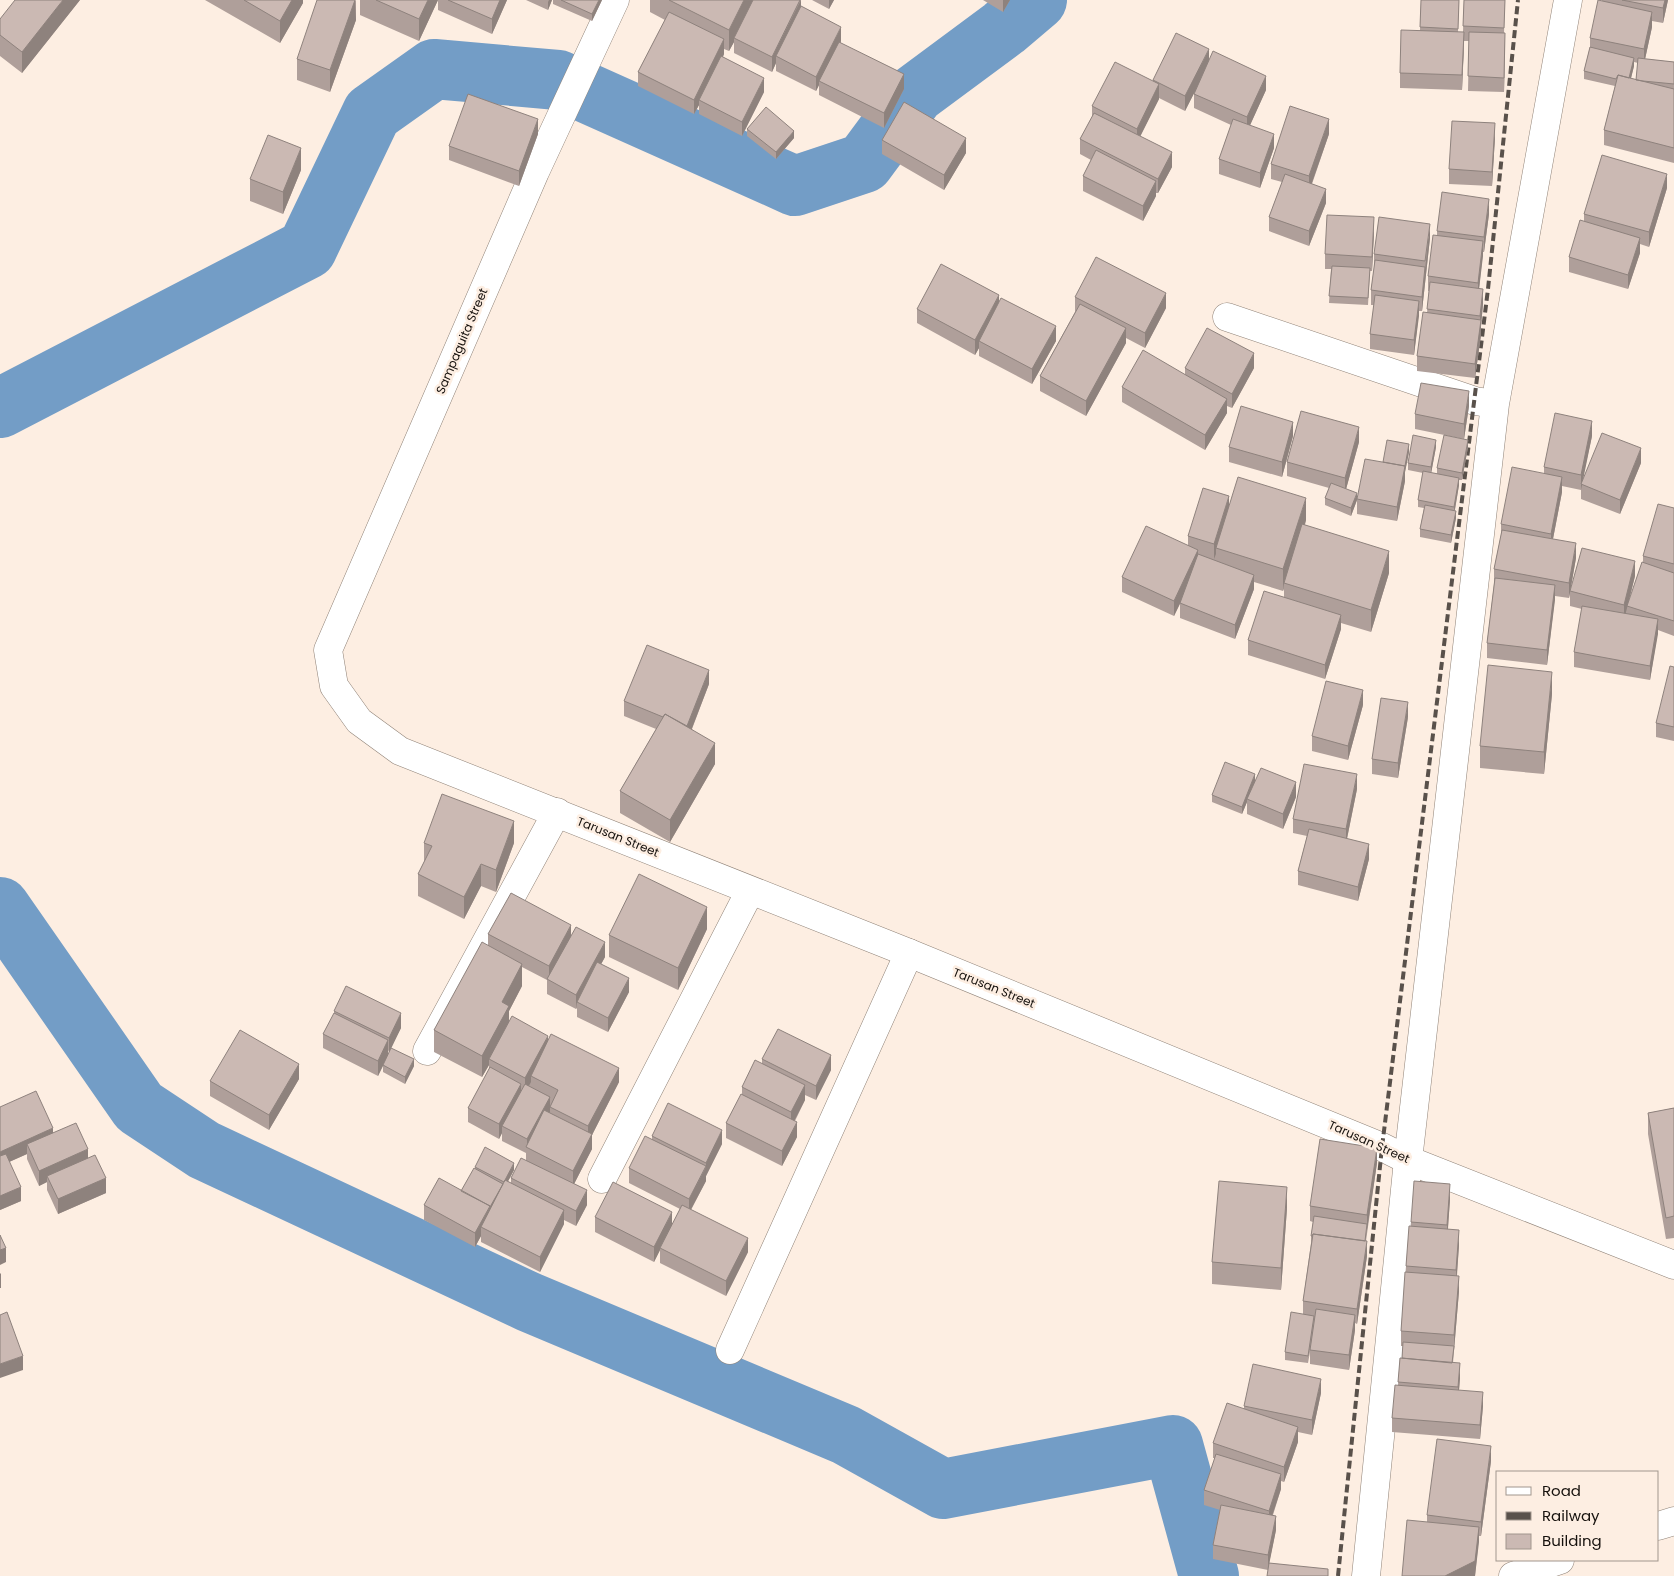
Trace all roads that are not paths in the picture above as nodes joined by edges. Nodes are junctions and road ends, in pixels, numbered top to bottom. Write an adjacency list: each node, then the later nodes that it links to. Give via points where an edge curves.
1 (616, 0): 5 (street, Sampaguita Street, via 569,98 328,650)
2 (1568, 0): 4 (street)
3 (1227, 317): 4 (street, via 1475,401)
4 (1495, 404): 10 (street)
5 (334, 686): 6 (street, Tarusan Street, via 359,722 400,751)
6 (557, 812): 7 (street, Tarusan Street); 9 (street)
7 (750, 891): 8 (street, Tarusan Street); 11 (street)
8 (909, 953): 10 (street, Tarusan Street, via 1382,1146); 13 (street)
9 (427, 1050)
10 (1408, 1160): 12 (street, Tarusan Street); 17 (street)
11 (602, 1179)
12 (1674, 1265)
13 (730, 1350)
14 (1674, 1521): 15 (street)
15 (1659, 1526)
16 (1557, 1561): 18 (street)
17 (1366, 1576)
18 (1513, 1576)

